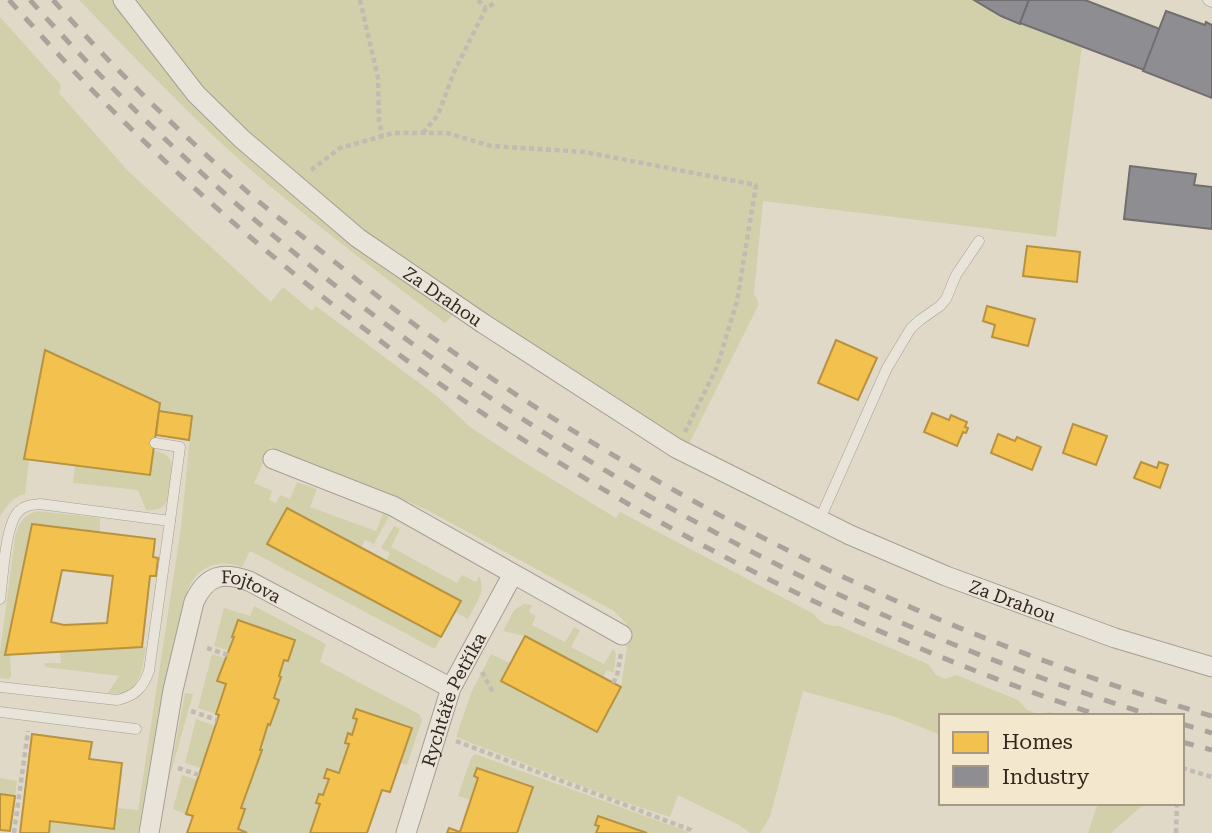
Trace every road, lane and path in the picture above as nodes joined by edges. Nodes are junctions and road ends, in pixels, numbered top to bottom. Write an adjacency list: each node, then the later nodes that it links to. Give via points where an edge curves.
1 (123, 0): 8 (street, Za Drahou, via 196,94)
2 (360, 0): 7 (path, via 378,78)
3 (478, 0): 5 (path)
4 (495, 3): 5 (path)
5 (486, 8): 6 (path, via 438,115)
6 (423, 133): 7 (path); 11 (path, via 447,133 491,146 585,152 756,185 737,301 717,367)
7 (382, 136): 8 (path, via 340,148)
8 (295, 185): 11 (street, Za Drahou, via 381,254)
9 (979, 241): 13 (lane, via 946,299 911,328 898,347)
10 (155, 443): 14 (lane, via 180,447)
11 (676, 448): 13 (street, Za Drahou)
12 (273, 458): 15 (street, via 393,506)
13 (820, 519): 20 (street, Za Drahou, via 899,557 1057,618)
14 (170, 521): 16 (lane, via 27,506 12,521); 23 (lane, via 149,671 137,692 117,701)
15 (513, 573): 17 (street); 24 (street, Rychtáře Petříka)
16 (0, 598)
17 (622, 642): 22 (path)
18 (207, 648): 19 (path)
19 (228, 655)
20 (1212, 667)
21 (481, 671): 25 (path)
22 (613, 683)
23 (0, 687)
24 (451, 688): 38 (street, Fojtova, via 249,581 218,576 199,591 194,602 173,690); 39 (street, Rychtáře Petříka)
25 (494, 694)
26 (191, 711): 29 (path)
27 (0, 712): 28 (lane)
28 (30, 716): 30 (lane); 37 (path)
29 (218, 720)
30 (136, 729)
31 (452, 740): 40 (path)
32 (177, 768): 34 (path)
33 (1184, 769): 35 (path)
34 (199, 775)
35 (1212, 777)
36 (1177, 805): 41 (path)
37 (14, 833)
38 (149, 833)
39 (405, 833)
40 (693, 833)
41 (1176, 833)

